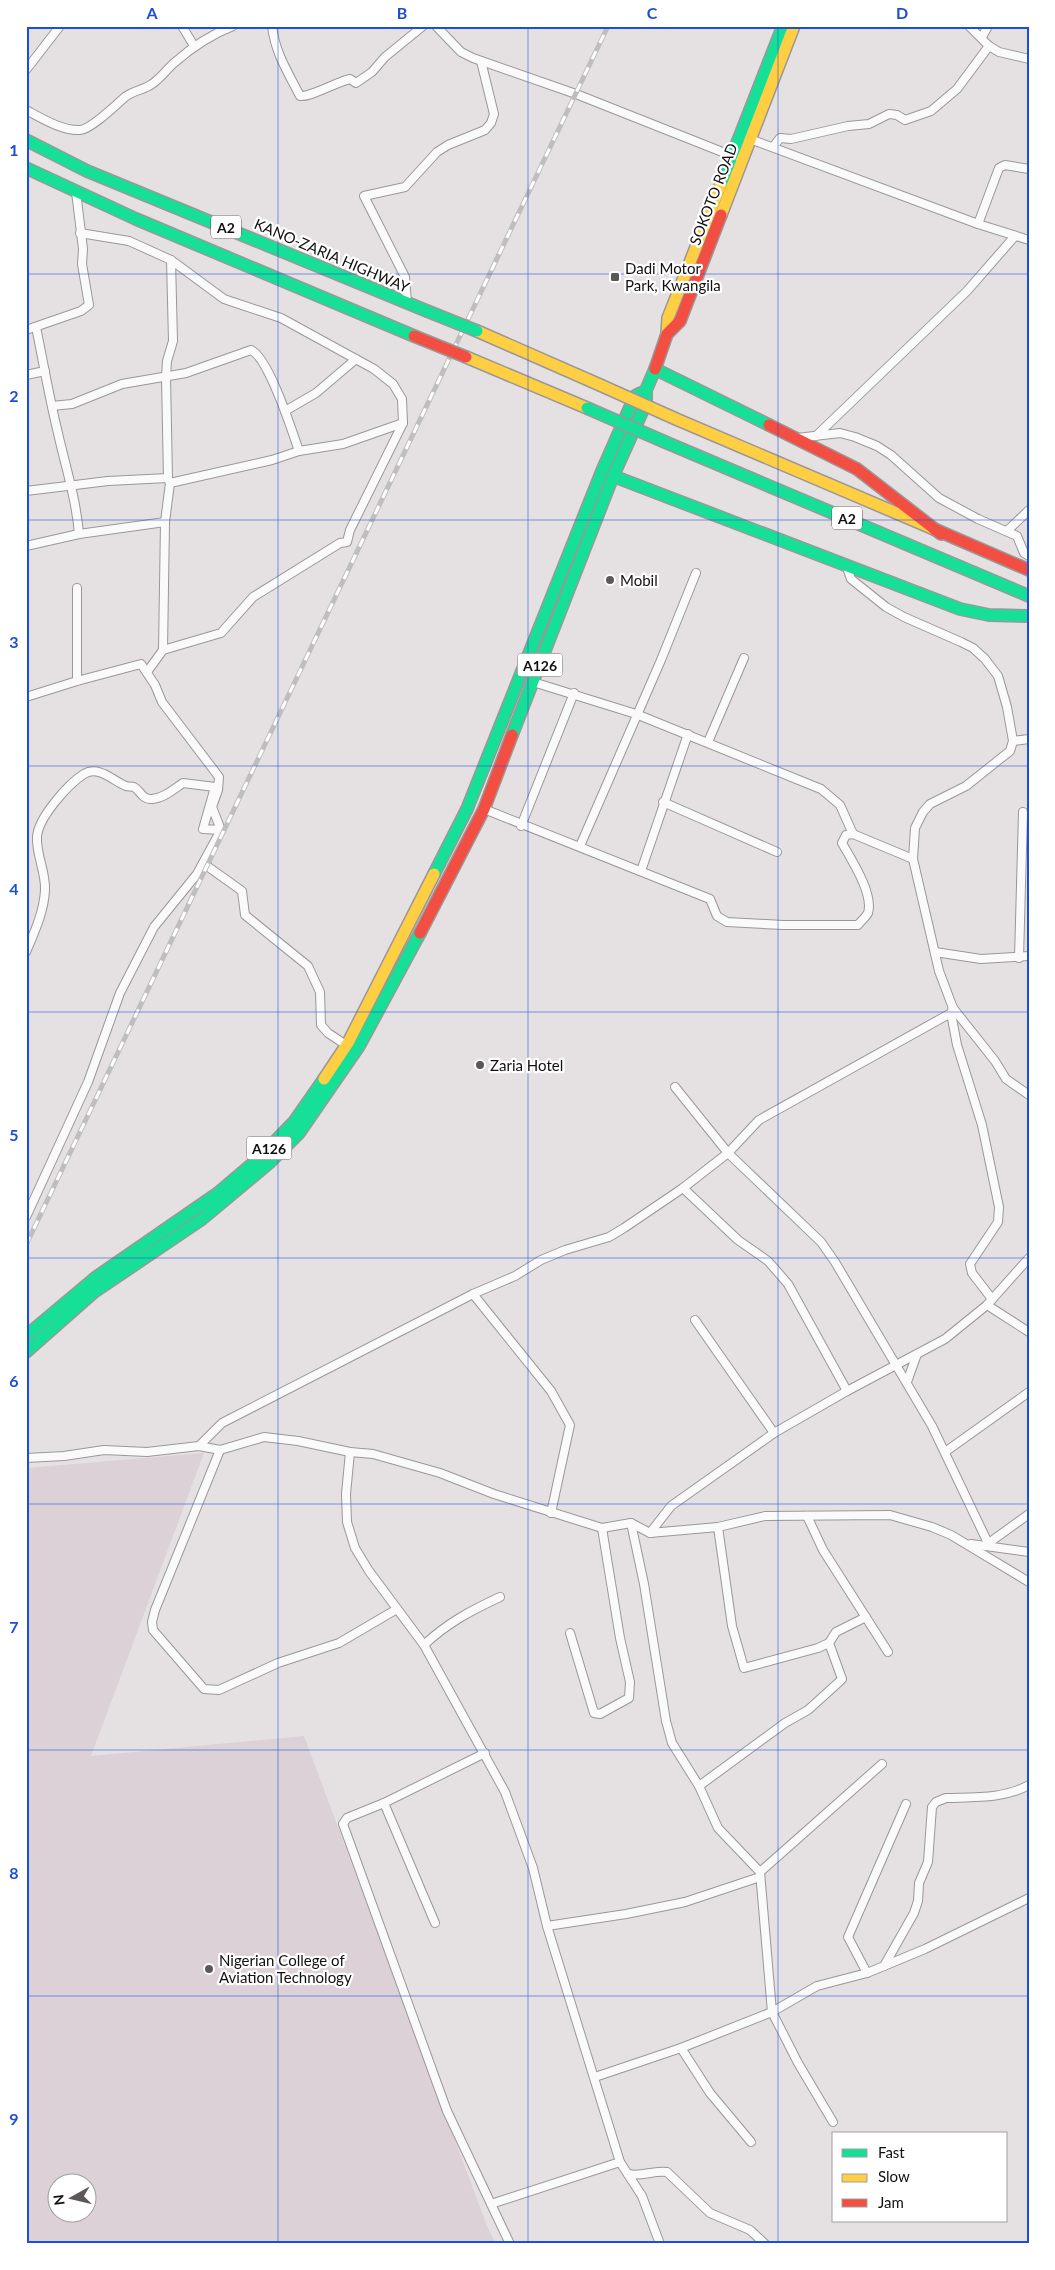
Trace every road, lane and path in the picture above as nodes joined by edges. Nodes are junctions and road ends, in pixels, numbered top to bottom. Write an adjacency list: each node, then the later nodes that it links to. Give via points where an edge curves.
1 (60, 26): 16 (street)
2 (182, 26): 12 (street)
3 (233, 26): 12 (street)
4 (272, 26): 5 (street, via 283,66 300,96 306,96 342,81 350,79 356,83)
5 (423, 26)
6 (436, 26): 15 (street, via 461,52)
7 (783, 26): 21 (main road)
8 (794, 26): 18 (main road, SOKOTO ROAD)
9 (970, 26): 11 (street)
10 (988, 26): 11 (street)
11 (982, 37): 13 (street)
12 (194, 46): 17 (street, via 160,78 146,88 138,88 89,128 73,130)
13 (989, 46): 14 (street, via 999,52); 20 (street, via 957,89 931,111 905,120 890,114 870,124 791,139 780,138)
14 (1029, 59)
15 (481, 61): 21 (street, via 576,94); 30 (street, via 494,114 485,130 437,152 405,187 364,196 404,277)
16 (26, 70)
17 (26, 110)
18 (750, 139): 20 (street); 21 (main road, SOKOTO ROAD)
19 (26, 140): 30 (main road, KANO-ZARIA HIGHWAY / A2, via 87,171)
20 (773, 147): 25 (street)
21 (736, 158): 34 (main road, SOKOTO ROAD, via 680,321 667,334)
22 (26, 168): 24 (main road, A2)
23 (1029, 170): 25 (street, via 1005,165 999,168)
24 (76, 192): 26 (street); 49 (main road, A2, bridge, via 665,442)
25 (978, 224): 27 (street)
26 (80, 233): 29 (street, via 129,241); 31 (street, via 89,305)
27 (1015, 236): 28 (street); 42 (street, via 967,291)
28 (1029, 240)
29 (171, 260): 33 (street, via 224,299 281,318); 37 (street, via 173,341)
30 (408, 303): 49 (main road, KANO-ZARIA HIGHWAY / A2, bridge, via 676,419)
31 (36, 327): 32 (street); 35 (street)
32 (26, 330)
33 (356, 359): 40 (street, via 316,393); 41 (street, via 374,369 398,390 402,398)
34 (654, 369): 38 (main road, A126); 43 (main road)
35 (45, 371): 36 (street); 39 (street)
36 (26, 374)
37 (166, 377): 39 (street, via 122,384 72,404); 40 (street, via 251,350 263,363); 46 (street)
38 (646, 390): 45 (main road, A126, via 646,403); 91 (main road, A126, via 635,396 602,471 467,809)
39 (52, 406): 47 (street)
40 (285, 411): 44 (street)
41 (403, 423): 44 (street, via 343,444); 63 (street, via 347,542 340,543 253,597 221,633)
42 (816, 436): 43 (street); 52 (street, via 840,433 877,446 892,455 939,498)
43 (795, 438): 54 (main road, via 872,479 914,516)
44 (299, 451): 46 (street, via 272,460)
45 (613, 476): 57 (main road); 67 (main road, A126)
46 (169, 480): 47 (street); 51 (street)
47 (71, 484): 48 (street); 53 (street)
48 (26, 491)
49 (823, 496): 54 (main road, A2); 61 (main road, A2)
50 (1029, 510): 52 (street)
51 (165, 522): 53 (street); 63 (street)
52 (1008, 531): 56 (street, via 1017,536 1024,553)
53 (79, 534): 55 (street)
54 (941, 534): 58 (main road, A2)
55 (26, 546)
56 (1029, 556)
57 (846, 565): 62 (main road, via 974,613); 73 (street, via 852,579 886,607 973,648 985,659 1000,683)
58 (1029, 570)
59 (696, 573): 70 (street)
60 (77, 588): 66 (street)
61 (1029, 596)
62 (1029, 616)
63 (163, 650): 65 (street)
64 (744, 658): 74 (street)
65 (146, 672): 66 (street, via 141,664 135,664); 79 (street, via 162,702 219,777 212,807)
66 (77, 681): 69 (street)
67 (533, 682): 68 (street); 76 (main road, A126)
68 (574, 693): 70 (street); 78 (street)
69 (26, 697)
70 (636, 714): 71 (street); 81 (street)
71 (688, 734): 74 (street); 75 (street)
72 (1029, 739): 73 (street)
73 (1013, 741): 84 (street, via 1004,757 966,786 930,804 922,812 915,828)
74 (708, 742): 80 (street, via 822,788 840,805)
75 (663, 802): 82 (street); 85 (street)
76 (484, 809): 78 (street); 103 (main road, A126, via 364,1038 298,1133 238,1191 94,1292)
77 (1023, 812): 89 (street)
78 (521, 826): 81 (street)
79 (221, 830): 83 (street); 86 (street, via 203,829 214,787 183,783 166,795 152,799 103,773 88,772 80,776 60,795 37,836 45,890 41,915)
80 (853, 834): 84 (street); 85 (street, via 846,835 842,843 862,879 868,899 868,913 858,925 727,922 718,916 710,899)
81 (580, 846): 85 (street)
82 (777, 852)
83 (206, 859): 91 (street, via 207,866 242,891 245,915 308,966 320,992 321,1024); 96 (street, via 154,927 120,993 88,1082)
84 (913, 859): 87 (street)
85 (641, 871)
86 (26, 952)
87 (935, 952): 89 (street, via 981,959); 90 (street)
88 (1029, 956): 89 (street)
89 (1019, 958)
90 (952, 1010): 93 (street, via 1006,1079); 94 (street, via 759,1120); 99 (street, via 957,1045 982,1125 999,1207 998,1222 970,1264)
91 (346, 1045): 102 (main road, A126, via 294,1122 258,1159 218,1194 88,1283)
92 (675, 1087): 94 (street)
93 (1029, 1095)
94 (728, 1153): 95 (street); 105 (street, via 821,1242)
95 (683, 1188): 98 (street, via 609,1237 541,1260 515,1276); 107 (street, via 738,1240 768,1261 788,1284)
96 (26, 1217)
97 (1029, 1258): 99 (street)
98 (473, 1294): 110 (street, via 222,1423); 115 (street, via 550,1391 570,1425)
99 (989, 1302): 101 (street); 104 (street, via 945,1339)
100 (695, 1320): 109 (street)
101 (1029, 1332)
102 (26, 1336)
103 (26, 1352)
104 (917, 1354): 105 (street); 106 (street)
105 (896, 1364): 106 (street); 107 (street)
106 (907, 1382): 113 (street)
107 (847, 1391): 109 (street)
108 (1029, 1392): 113 (street)
109 (774, 1433): 121 (street, via 670,1506)
110 (199, 1446): 111 (street); 114 (street, via 147,1452 104,1450)
111 (220, 1450): 112 (street, via 264,1437); 127 (street, via 152,1622 153,1630 204,1689 219,1690 278,1663 338,1643)
112 (350, 1452): 115 (street, via 373,1454 440,1473); 127 (street, via 347,1522 364,1564)
113 (945, 1452): 123 (street)
114 (26, 1458)
115 (551, 1513): 120 (street)
116 (1029, 1514): 123 (street)
117 (807, 1516): 119 (street, via 765,1516); 122 (street, via 890,1515 932,1527); 128 (street, via 823,1550)
118 (631, 1523): 120 (street); 121 (street); 136 (street, via 666,1721 672,1742)
119 (718, 1527): 121 (street); 130 (street, via 732,1626 744,1668 818,1648)
120 (602, 1528): 129 (street, via 630,1682 629,1698 600,1714 594,1713)
121 (650, 1533)
122 (969, 1544): 123 (street); 125 (street)
123 (986, 1544): 124 (street)
124 (1029, 1552)
125 (1029, 1582)
126 (500, 1597): 131 (street, via 442,1628)
127 (397, 1608): 131 (street)
128 (866, 1617): 130 (street, via 836,1632); 132 (street)
129 (570, 1633)
130 (829, 1642): 136 (street, via 841,1672 839,1682 808,1710)
131 (424, 1645): 133 (street)
132 (888, 1652)
133 (485, 1753): 137 (street); 142 (street, via 505,1792 533,1868)
134 (882, 1764): 139 (street)
135 (1029, 1784): 143 (street, via 1006,1795 946,1798 932,1807 928,1862 919,1883 918,1901)
136 (699, 1786): 139 (street, via 718,1828)
137 (384, 1803): 141 (street); 152 (street, via 347,1818 343,1824 433,2075)
138 (906, 1804): 144 (street, via 848,1937)
139 (760, 1874): 142 (street, via 685,1902); 145 (street)
140 (1029, 1898): 143 (street)
141 (435, 1923)
142 (547, 1926): 147 (street)
143 (884, 1966): 144 (street)
144 (867, 1973): 145 (street, via 817,1986)
145 (772, 2012): 146 (street); 148 (street)
146 (681, 2048): 147 (street); 149 (street, via 710,2093)
147 (595, 2077): 150 (street)
148 (833, 2122)
149 (752, 2142)
150 (620, 2162): 151 (street); 152 (street)
151 (628, 2174): 154 (street, via 642,2196); 155 (street, via 640,2176 666,2172 710,2213 750,2230)
152 (491, 2204): 153 (street)
153 (510, 2244)
154 (660, 2244)
155 (765, 2244)

